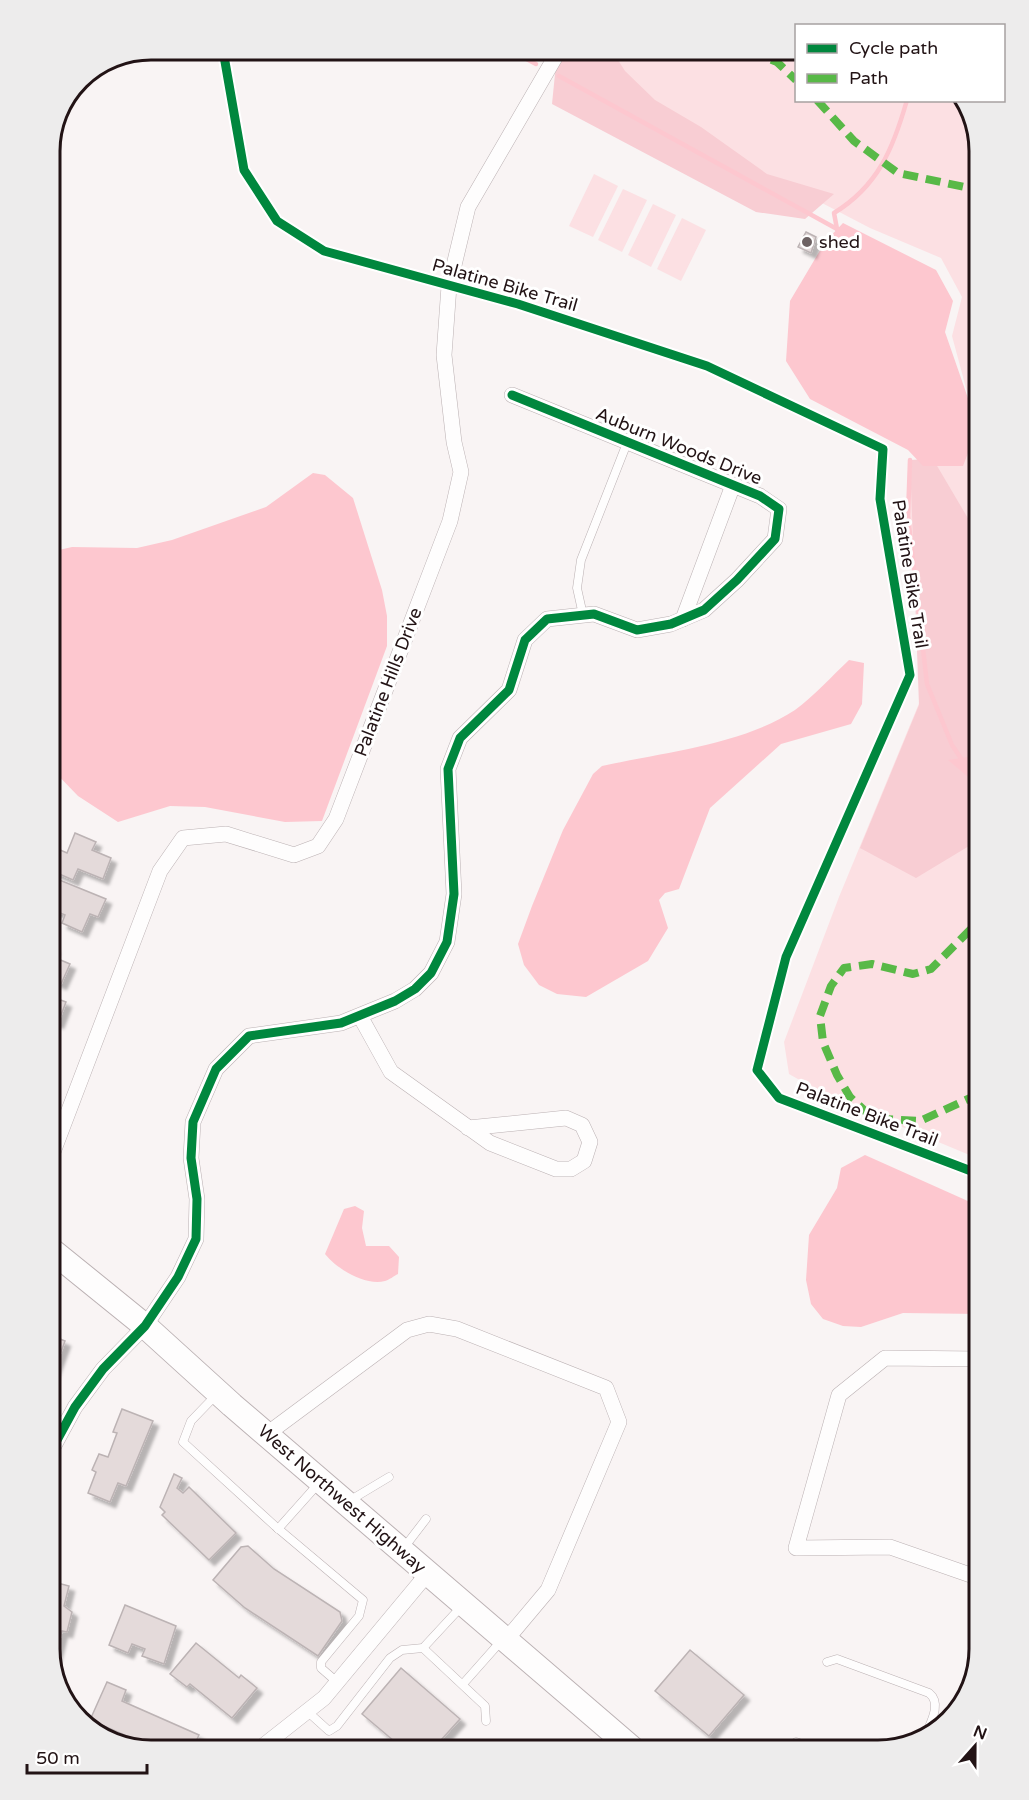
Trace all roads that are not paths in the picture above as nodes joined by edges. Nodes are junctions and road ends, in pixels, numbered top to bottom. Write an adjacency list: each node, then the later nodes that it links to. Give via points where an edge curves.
1 (553, 60): 9 (street, Palatine Hills Drive, via 468,207 449,286 444,355 461,472 450,521 336,819 318,846 294,855 226,834 183,838 160,871)
2 (512, 395): 3 (street, Auburn Woods Drive)
3 (627, 442): 4 (street, Auburn Woods Drive); 5 (lane, via 580,560 577,588)
4 (733, 485): 6 (street); 6 (street, Auburn Woods Drive, via 779,509 775,539 704,610)
5 (583, 615): 6 (street, Auburn Woods Drive, via 594,614 637,630); 7 (street, Auburn Woods Drive, via 547,619 525,640 509,690 460,738 448,769 454,894 447,942 431,973 415,989)
6 (683, 619)
7 (360, 1016): 8 (street, via 391,1072); 11 (street, Auburn Woods Drive, via 341,1023 249,1036 216,1069 193,1122 196,1239 178,1277)
8 (468, 1128): 8 (street, via 566,1118 582,1125 590,1142 584,1161 571,1169 556,1169 490,1143)
9 (60, 1134)
10 (60, 1257): 11 (main road, West Northwest Highway)
11 (145, 1326): 13 (main road, West Northwest Highway); 15 (street, Auburn Woods Drive, via 103,1369)
12 (969, 1359): 23 (street, via 885,1358 839,1395 796,1548 890,1547)
13 (218, 1393): 14 (main road, West Northwest Highway); 20 (lane, via 191,1421 183,1443)
14 (267, 1434): 17 (main road, West Northwest Highway); 25 (street, via 407,1330 429,1324 457,1329 606,1388 619,1422 548,1590)
15 (60, 1435)
16 (389, 1477): 18 (lane)
17 (321, 1481): 18 (main road, West Northwest Highway); 20 (lane)
18 (346, 1503): 21 (main road, West Northwest Highway)
19 (426, 1519): 21 (lane)
20 (278, 1529): 28 (lane, via 363,1600 359,1616 321,1662 321,1668)
21 (402, 1550): 22 (main road, West Northwest Highway)
22 (428, 1573): 24 (main road, West Northwest Highway); 28 (street)
23 (969, 1574)
24 (464, 1604): 25 (main road, West Northwest Highway); 26 (lane)
25 (505, 1639): 29 (lane); 34 (main road, West Northwest Highway)
26 (423, 1648): 29 (lane); 30 (lane, via 402,1650 390,1658 330,1731)
27 (827, 1662): 32 (lane, via 837,1659 929,1693 936,1706)
28 (338, 1682): 30 (street)
29 (463, 1684): 31 (lane, via 485,1706)
30 (308, 1712): 33 (street)
31 (486, 1721)
32 (929, 1725)
33 (271, 1740)
34 (622, 1740)

